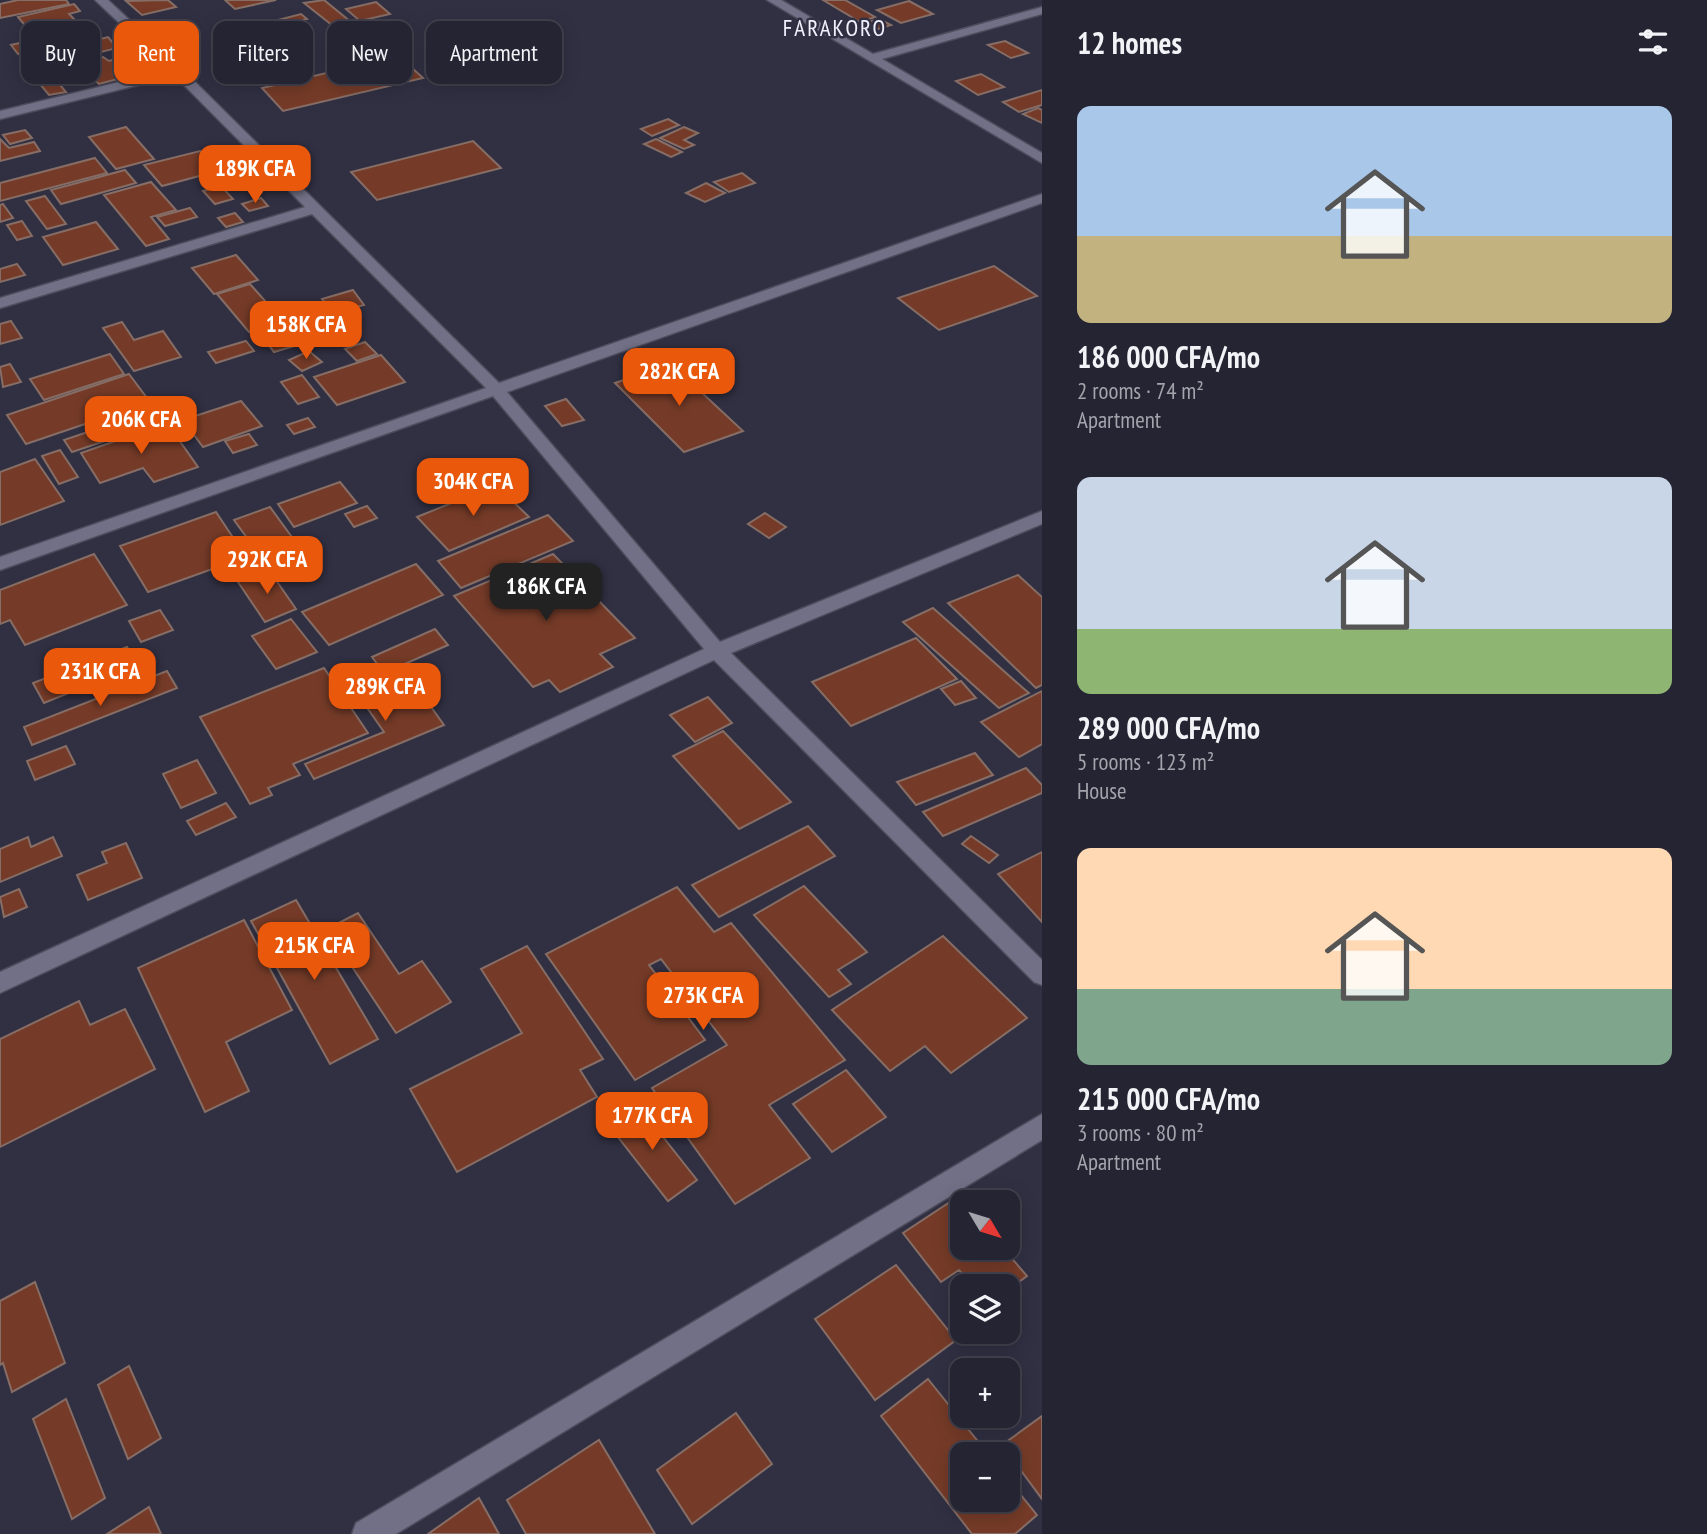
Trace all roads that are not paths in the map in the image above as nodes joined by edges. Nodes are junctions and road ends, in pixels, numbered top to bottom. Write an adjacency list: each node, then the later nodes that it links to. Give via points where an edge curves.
1 (101, 0): 4 (street)
2 (773, 0): 5 (street)
3 (1042, 10): 5 (street)
4 (123, 21)
5 (872, 58): 9 (street)
6 (128, 84): 8 (street)
7 (190, 84): 11 (street)
8 (0, 115)
9 (1042, 159)
10 (1042, 198): 13 (street)
11 (316, 208): 12 (street); 13 (street)
12 (0, 303)
13 (495, 388): 15 (street); 16 (street)
14 (1042, 517): 16 (street)
15 (0, 565)
16 (717, 651): 17 (street); 18 (street)
17 (1042, 975)
18 (0, 983)
19 (1042, 1126): 20 (street)
20 (368, 1534)

